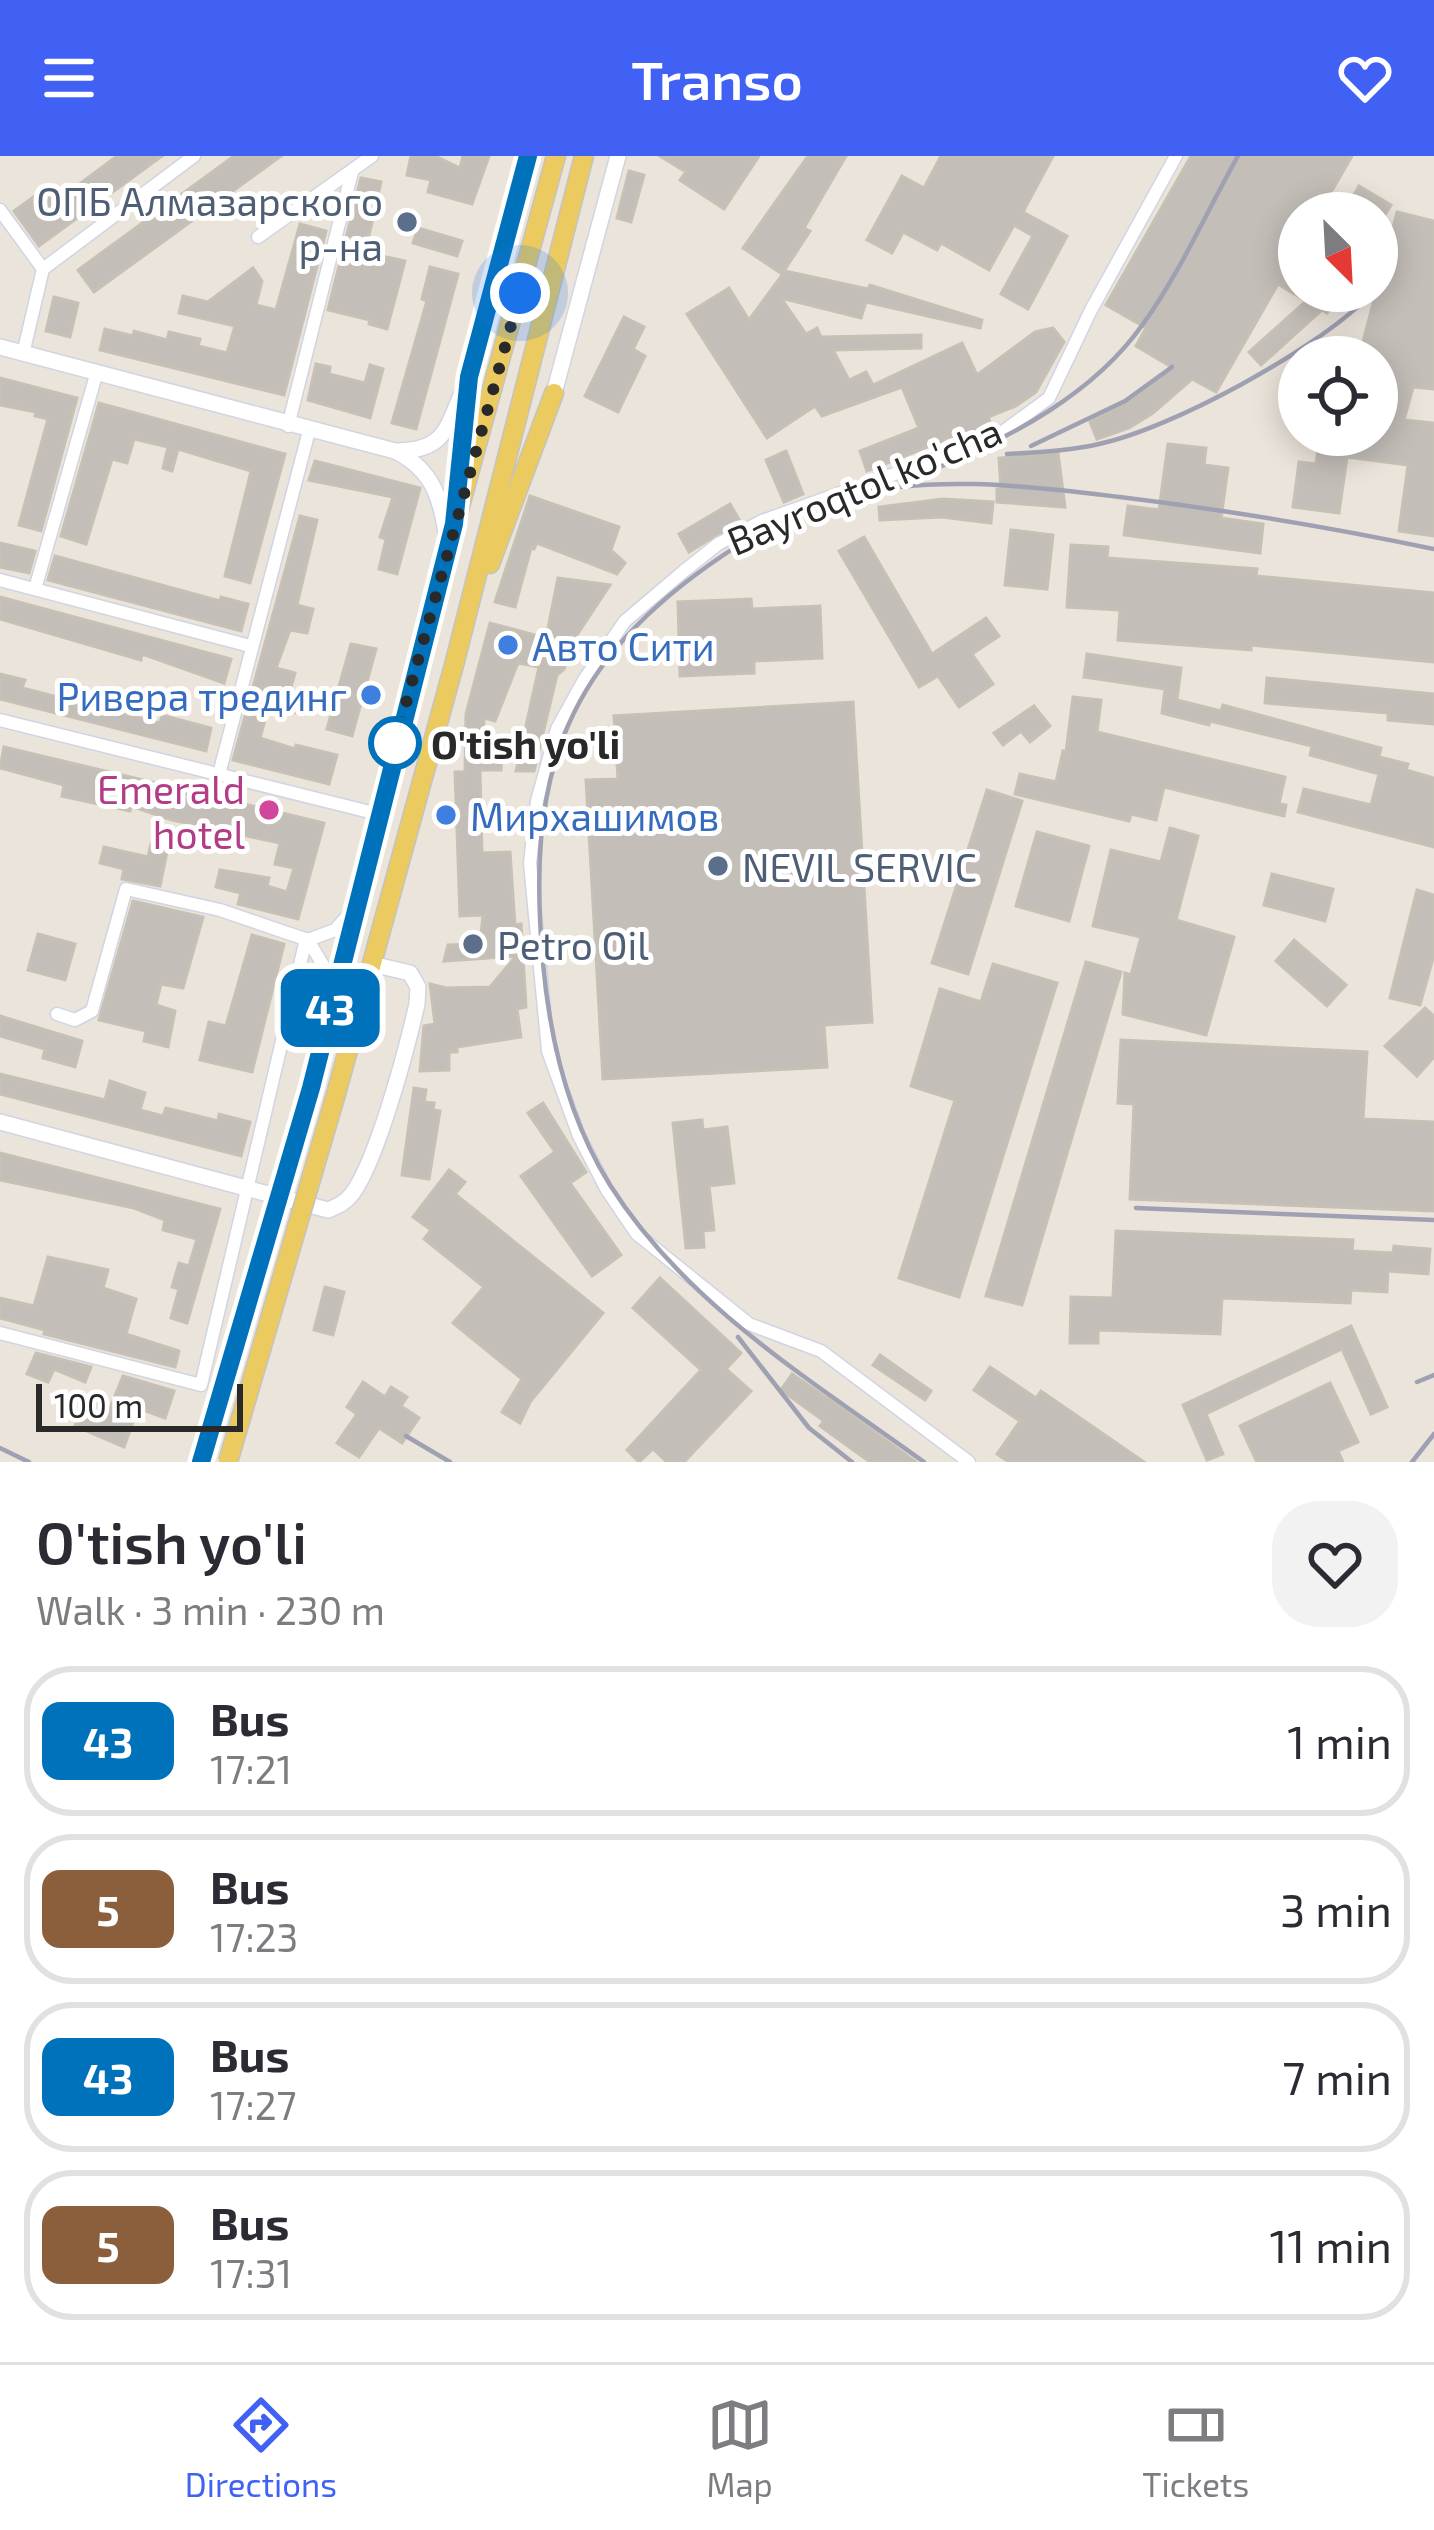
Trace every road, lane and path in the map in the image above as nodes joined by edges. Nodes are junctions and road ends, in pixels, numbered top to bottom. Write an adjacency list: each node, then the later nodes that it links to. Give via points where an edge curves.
1 (194, 156): 11 (street)
2 (372, 156): 8 (street)
3 (528, 156): 15 (street)
4 (556, 156): 20 (main road)
5 (584, 156): 24 (main road)
6 (618, 156): 16 (street)
7 (1175, 156): 38 (street, Bayroqtol ko'cha, via 1049,398 993,439 718,544 626,621 584,680 557,729 537,801 530,863 548,1051 607,1190 637,1234 749,1324 821,1352)
8 (352, 172): 10 (street); 17 (street)
9 (0, 210): 11 (street)
10 (258, 237)
11 (43, 269): 13 (street)
12 (0, 347): 13 (street)
13 (22, 353): 14 (street)
14 (96, 375): 17 (street); 22 (street)
15 (469, 377): 19 (street, via 437,442); 20 (street)
16 (554, 393): 24 (main road)
17 (288, 426): 18 (street)
18 (309, 431): 19 (street); 23 (street)
19 (395, 452): 20 (street, via 428,473)
20 (451, 534): 27 (main road)
21 (0, 580): 22 (street)
22 (35, 589): 23 (street)
23 (250, 646): 26 (street)
24 (454, 665): 30 (main road)
25 (0, 720): 26 (street)
26 (219, 774): 27 (street)
27 (378, 814): 28 (main road)
28 (355, 908): 29 (street, via 335,930); 31 (main road)
29 (307, 939): 31 (street, via 326,970); 32 (street, via 126,889 92,1011 75,1020); 34 (street)
30 (372, 964): 34 (street, via 410,973 418,995 357,1186 328,1210); 37 (main road, bridge)
31 (332, 1001): 36 (main road, bridge)
32 (56, 1014)
33 (0, 1122): 34 (street)
34 (245, 1188): 35 (street, via 201,1384)
35 (0, 1333)
36 (201, 1462)
37 (228, 1462)
38 (969, 1462)

